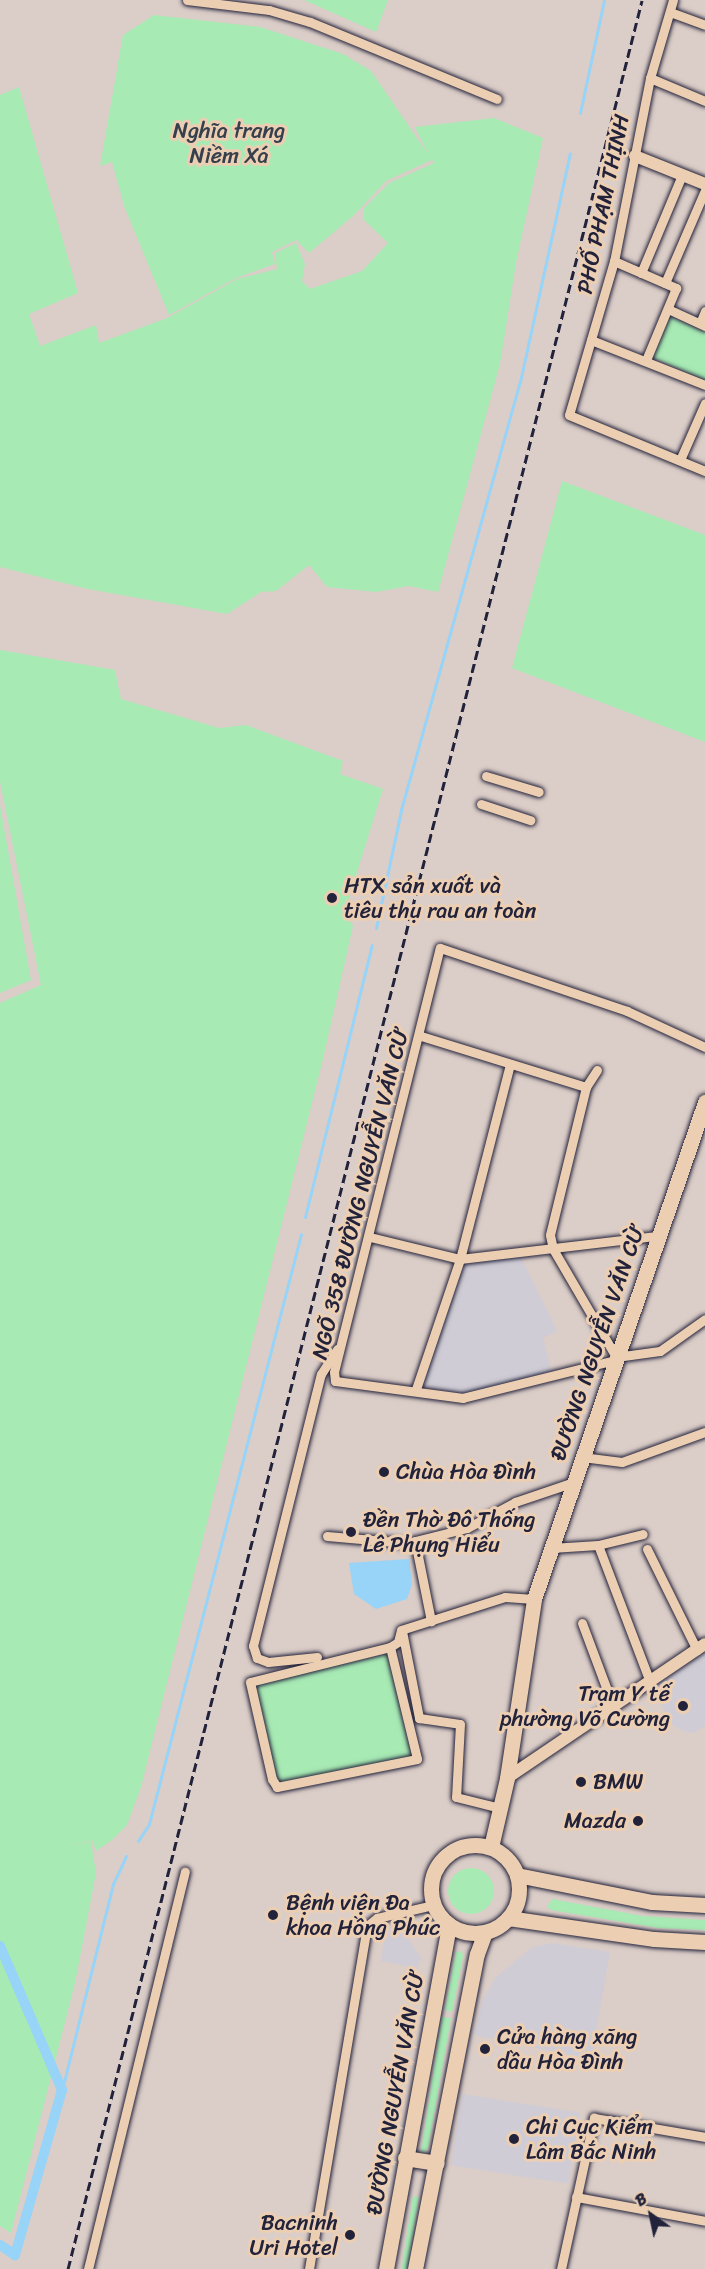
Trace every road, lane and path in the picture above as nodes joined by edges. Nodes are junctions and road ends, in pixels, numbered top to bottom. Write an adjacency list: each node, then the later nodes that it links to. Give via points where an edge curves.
1 (187, 0): 6 (street, via 269,10 310,22)
2 (674, 0): 3 (street, PHỐ PHẠM THỊNH)
3 (670, 12): 4 (street); 5 (street, PHỐ PHẠM THỊNH)
4 (705, 26)
5 (650, 78): 7 (street); 8 (street, PHỐ PHẠM THỊNH)
6 (497, 99)
7 (705, 100)
8 (635, 156): 9 (street); 12 (street, PHỐ PHẠM THỊNH)
9 (682, 175): 10 (street); 13 (street)
10 (705, 184)
11 (705, 190): 14 (street)
12 (614, 261): 13 (street); 18 (street, PHỐ PHẠM THỊNH)
13 (641, 273): 14 (street)
14 (665, 283): 15 (street, via 676,288)
15 (668, 309): 17 (street); 19 (street)
16 (705, 311): 17 (street)
17 (702, 325)
18 (591, 339): 19 (street); 22 (street, PHỐ PHẠM THỊNH, via 569,415)
19 (646, 360): 20 (street)
20 (705, 385)
21 (705, 403): 22 (street)
22 (680, 460): 23 (street)
23 (705, 471)
24 (486, 776): 25 (street)
25 (539, 792)
26 (481, 804): 27 (street)
27 (530, 820)
28 (422, 1036): 29 (street, NGÕ 358 ĐƯỜNG NGUYỄN VĂN CỪ, via 440,948 627,1011); 30 (street); 35 (street, NGÕ 358 ĐƯỜNG NGUYỄN VĂN CỪ)
29 (705, 1047)
30 (510, 1064): 32 (street); 37 (street)
31 (597, 1070): 32 (street)
32 (586, 1087): 36 (street, via 550,1235)
33 (705, 1102): 34 (main road, ĐƯỜNG NGUYỄN VĂN CỪ)
34 (657, 1236): 36 (street); 40 (main road, ĐƯỜNG NGUYỄN VĂN CỪ)
35 (370, 1237): 37 (street); 39 (street, NGÕ 358 ĐƯỜNG NGUYỄN VĂN CỪ)
36 (553, 1249): 37 (street); 40 (street)
37 (460, 1259): 41 (street)
38 (705, 1319): 40 (street, NGÕ 358 ĐƯỜNG NGUYỄN VĂN CỪ, via 660,1351)
39 (342, 1341): 41 (street, NGÕ 358 ĐƯỜNG NGUYỄN VĂN CỪ, via 334,1372 337,1383); 57 (street, via 321,1374 253,1646 257,1658 268,1662)
40 (615, 1358): 41 (street, NGÕ 358 ĐƯỜNG NGUYỄN VĂN CỪ, via 463,1398); 43 (main road, ĐƯỜNG NGUYỄN VĂN CỪ)
41 (416, 1389)
42 (705, 1432): 43 (street, via 622,1462)
43 (582, 1457): 44 (main road, ĐƯỜNG NGUYỄN VĂN CỪ)
44 (574, 1482): 47 (street, via 515,1502 467,1528); 49 (main road, ĐƯỜNG NGUYỄN VĂN CỪ)
45 (643, 1534): 48 (street)
46 (327, 1536): 47 (street)
47 (415, 1541): 52 (street)
48 (598, 1545): 49 (street); 58 (street)
49 (551, 1548): 51 (main road, ĐƯỜNG NGUYỄN VĂN CỪ)
50 (647, 1549): 56 (street)
51 (534, 1599): 52 (street, via 505,1597); 60 (main road, ĐƯỜNG NGUYỄN VĂN CỪ)
52 (431, 1621): 54 (street)
53 (582, 1623): 59 (street)
54 (401, 1630): 55 (street, via 398,1641); 61 (street, via 419,1718 460,1724 456,1797)
55 (390, 1647): 55 (street, via 250,1682 277,1787 417,1759)
56 (701, 1647): 58 (street)
57 (317, 1657)
58 (650, 1682): 59 (street)
59 (613, 1706): 60 (street)
60 (507, 1778): 61 (main road, ĐƯỜNG NGUYỄN VĂN CỪ)
61 (500, 1808): 62 (main road, ĐƯỜNG NGUYỄN VĂN CỪ)
62 (491, 1848): 64 (main road, via 508,1859); 65 (main road, via 463,1846 442,1858 431,1881)
63 (185, 1872): 76 (street)
64 (517, 1875): 66 (main road, via 652,1902); 67 (main road, via 518,1899)
65 (433, 1905): 68 (main road); 77 (street, via 377,1918 367,1926)
66 (705, 1905)
67 (508, 1918): 69 (main road); 70 (main road, via 654,1939)
68 (449, 1925): 69 (main road, via 466,1932); 72 (main road, ĐƯỜNG NGUYỄN VĂN CỪ)
69 (485, 1932): 73 (main road, via 477,1954)
70 (705, 1942)
71 (705, 2137): 74 (street, via 594,2118)
72 (405, 2158): 73 (main road); 78 (main road, ĐƯỜNG NGUYỄN VĂN CỪ)
73 (437, 2163): 79 (main road)
74 (576, 2198): 75 (street); 80 (street)
75 (705, 2221)
76 (88, 2269)
77 (309, 2269)
78 (387, 2269)
79 (415, 2269)
80 (561, 2269)

